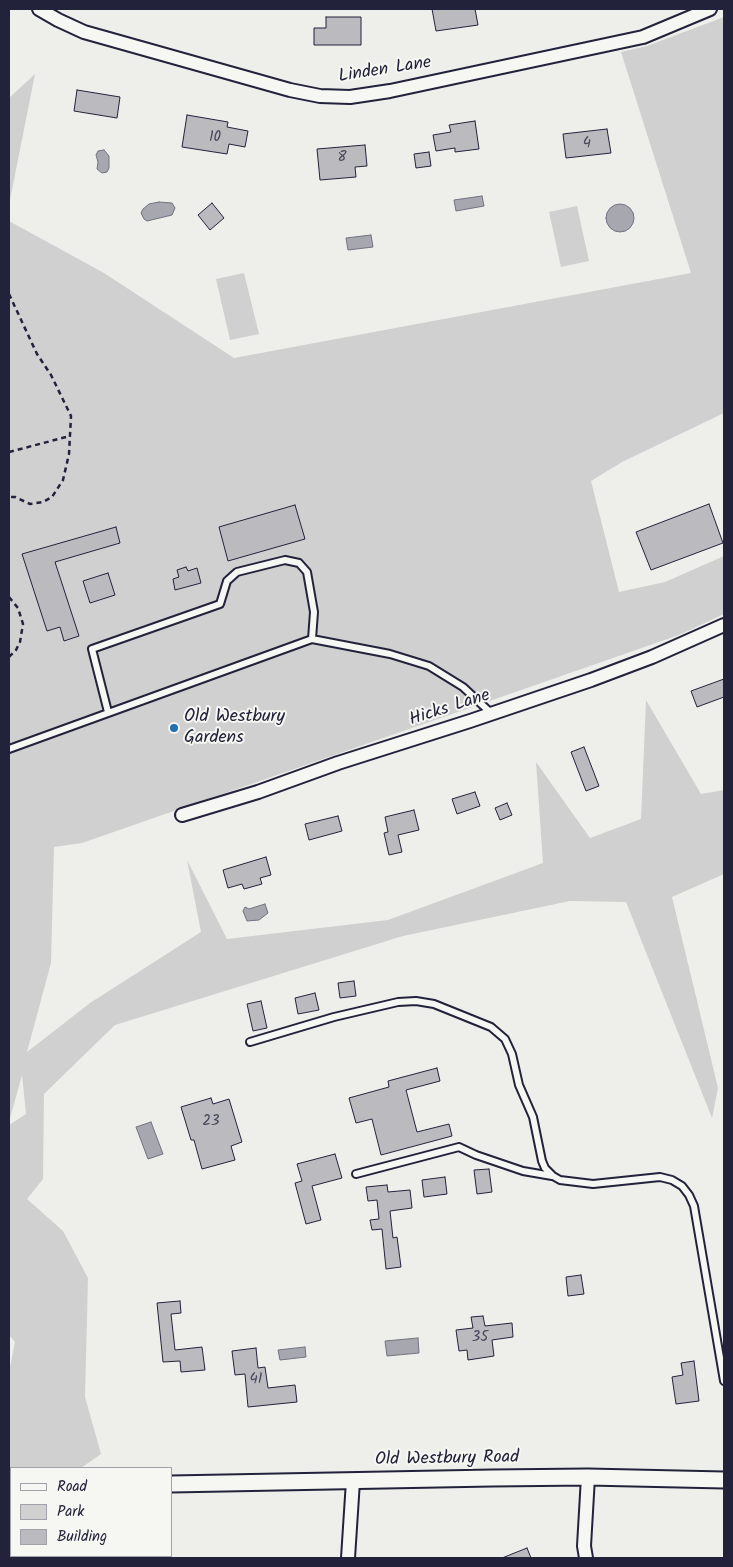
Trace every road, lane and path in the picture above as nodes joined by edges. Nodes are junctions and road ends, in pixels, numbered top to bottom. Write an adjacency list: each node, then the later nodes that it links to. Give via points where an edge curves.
1 (39, 9): 2 (street, Linden Lane, via 84,32 290,90 350,97 643,37)
2 (710, 9)
3 (9, 294): 4 (path, via 71,416)
4 (70, 436): 5 (path); 6 (path, via 63,480 52,497 30,504)
5 (9, 452)
6 (9, 497)
7 (9, 597): 10 (path, via 18,608 23,624 20,642)
8 (724, 625): 12 (street, Hicks Lane, via 644,660)
9 (312, 639): 11 (lane); 11 (lane, via 314,612 307,572 299,563 286,560 237,572 227,581 220,604 92,649); 12 (lane, via 390,654 429,666 463,687)
10 (9, 657)
11 (108, 712): 13 (lane)
12 (492, 714): 14 (street, Hicks Lane)
13 (9, 749)
14 (182, 815)
15 (250, 1042): 17 (lane, via 398,1002 434,1004 491,1027 505,1039 512,1054 519,1085 533,1117 542,1162)
16 (356, 1174): 17 (lane, via 459,1147 523,1172)
17 (553, 1176): 18 (lane, via 560,1180 592,1184 660,1177 682,1186 694,1206)
18 (724, 1381)
19 (588, 1478): 20 (street, Old Westbury Road); 21 (street, Old Westbury Road); 24 (street)
20 (724, 1480)
21 (353, 1481): 22 (street, Old Westbury Road); 23 (street)
22 (172, 1484)
23 (348, 1558)
24 (586, 1558)

